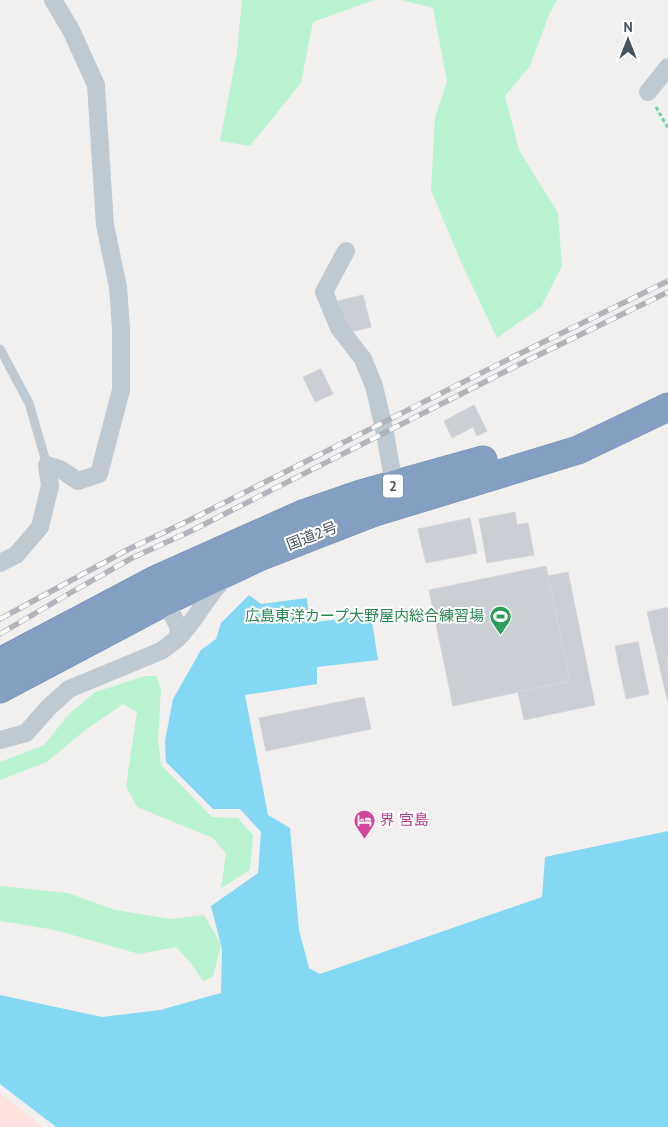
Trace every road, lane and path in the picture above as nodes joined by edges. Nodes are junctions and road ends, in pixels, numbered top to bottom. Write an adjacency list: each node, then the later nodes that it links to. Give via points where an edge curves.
1 (52, 0): 9 (street, via 71,30 96,85 105,225 118,287 121,390 99,474 78,481)
2 (668, 68): 3 (street)
3 (648, 92): 4 (path)
4 (668, 128)
5 (346, 251): 10 (street, via 324,292 339,328 362,360 374,386)
6 (0, 349): 9 (lane, via 29,403)
7 (668, 407): 8 (highway, 国道2号 / 2)
8 (640, 420): 10 (highway, 国道2号 / 2, via 570,435); 11 (highway, 国道2号 / 2, via 578,450 372,513)
9 (47, 465): 12 (street, via 50,486 40,527 16,555)
10 (394, 485): 13 (highway, 国道2号 / 2, via 303,514)
11 (259, 557): 13 (highway, 国道2号 / 2); 14 (street, via 236,570 215,588)
12 (0, 564)
13 (161, 591): 14 (street, via 178,623); 15 (highway, 国道2号 / 2); 16 (highway, 国道2号 / 2)
14 (177, 639): 17 (street, via 148,658 69,689 26,734)
15 (0, 662)
16 (0, 689)
17 (0, 740)

